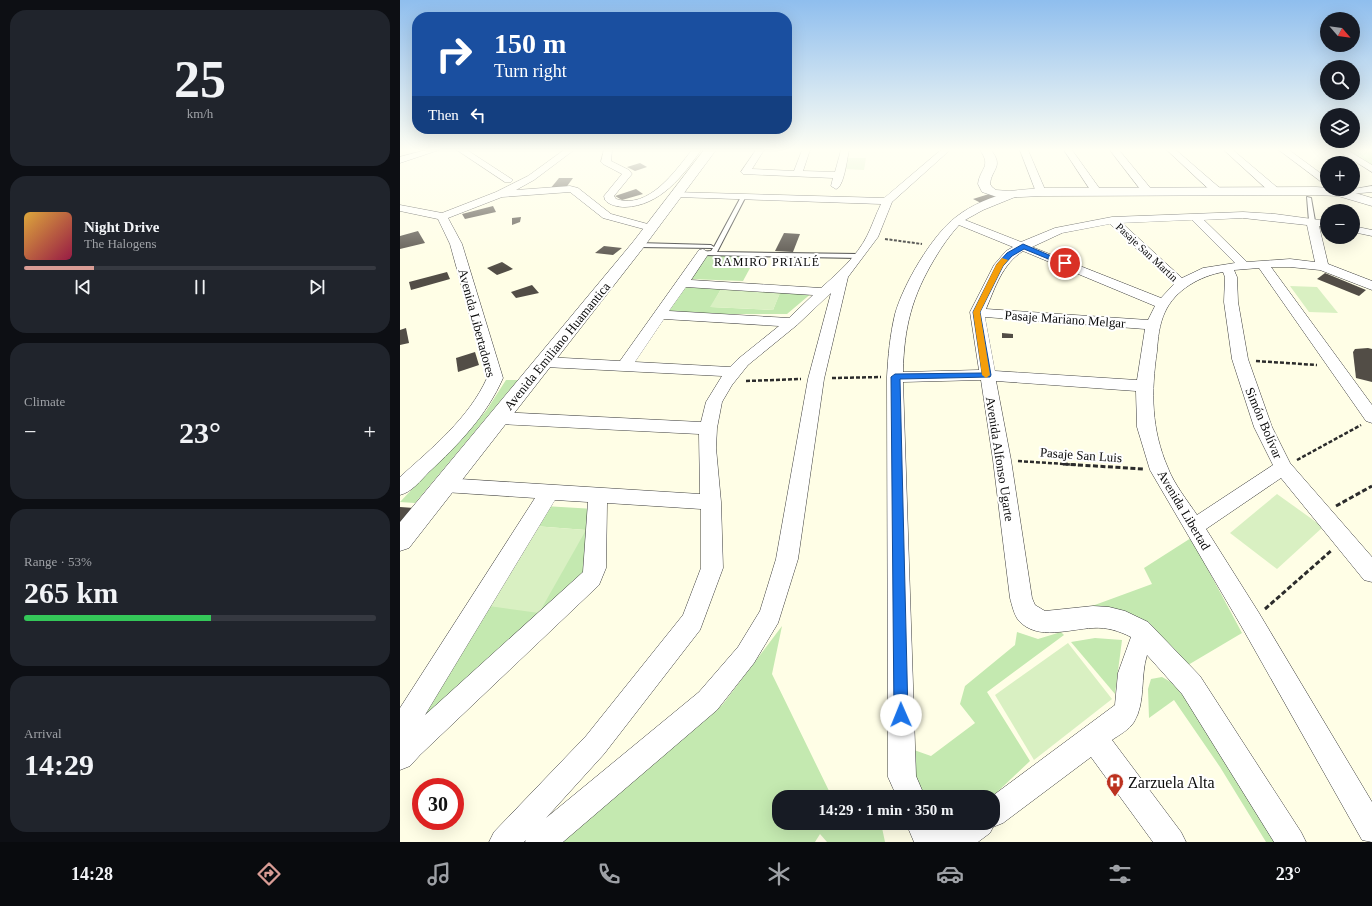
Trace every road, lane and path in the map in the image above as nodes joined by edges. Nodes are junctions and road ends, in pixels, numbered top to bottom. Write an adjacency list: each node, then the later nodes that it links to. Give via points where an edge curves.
1 (509, 189): 19 (street)
2 (566, 189): 19 (street)
3 (571, 189): 35 (street, via 607,216)
4 (615, 189): 5 (street, via 610,200 624,203 645,200)
5 (665, 189)
6 (681, 189): 20 (street, Avenida Emiliano Huamantica)
7 (755, 189): 23 (street)
8 (834, 189): 25 (street)
9 (901, 189): 26 (street)
10 (987, 189): 21 (street)
11 (1095, 189): 17 (street)
12 (1146, 189): 18 (street)
13 (1217, 191): 14 (street); 18 (street)
14 (1276, 191): 15 (street)
15 (1320, 191)
16 (1041, 192): 17 (street); 21 (street)
17 (1097, 192): 18 (street)
18 (1148, 192)
19 (500, 194): 30 (street)
20 (677, 194): 23 (street); 35 (street, Avenida Emiliano Huamantica)
21 (1011, 195): 33 (street, via 966,214)
22 (1353, 196): 27 (street)
23 (749, 197): 25 (street); 42 (lane)
24 (1308, 198): 32 (lane)
25 (830, 199): 26 (street)
26 (887, 201): 38 (street)
27 (1372, 202)
28 (400, 208): 30 (street)
29 (1194, 216): 31 (street); 32 (street, via 1243,215); 44 (street)
30 (442, 217): 72 (street, Avenida Libertadores, via 456,244 495,378 484,400 445,444)
31 (1112, 220): 41 (street, via 1059,230); 48 (street, Pasaje San Martín)
32 (1312, 221): 34 (street); 45 (street)
33 (965, 223): 40 (street); 41 (street)
34 (1320, 223)
35 (651, 228): 39 (street, Avenida Emiliano Huamantica)
36 (1360, 230): 37 (street)
37 (1372, 233)
38 (872, 237): 40 (path); 43 (street)
39 (638, 245): 42 (lane); 57 (street, Avenida Emiliano Huamantica)
40 (936, 246): 62 (street, via 910,287 901,314 896,340)
41 (1023, 246): 51 (street); 52 (street, via 1010,254 1000,265)
42 (711, 251): 43 (lane); 47 (street)
43 (859, 256): 46 (street)
44 (1244, 265): 45 (street, Avenida Libertad, via 1290,263); 48 (street, Avenida Libertad, via 1207,270); 56 (street, Simón Bolívar, via 1231,277 1230,302); 59 (street)
45 (1322, 266): 49 (street, Avenida Libertad)
46 (842, 276): 50 (street); 91 (street, via 816,379 787,560 770,615 746,655 708,701)
47 (682, 283): 50 (street); 53 (street)
48 (1181, 284): 51 (street, Avenida Libertad)
49 (1372, 286)
50 (824, 292): 54 (street)
51 (1162, 304): 55 (street, Avenida Libertad)
52 (977, 312): 55 (street, Pasaje Mariano Melgar); 61 (street, Avenida Alfonso Ugarte)
53 (659, 315): 54 (street); 58 (street)
54 (792, 322): 60 (street)
55 (1153, 325): 63 (street, Avenida Libertad)
56 (1240, 359): 59 (path); 68 (street, Simón Bolívar, via 1263,427)
57 (545, 362): 58 (street); 64 (street, Avenida Emiliano Huamantica)
58 (624, 366): 60 (street)
59 (1334, 366): 65 (street)
60 (734, 372): 66 (street, via 714,402)
61 (987, 375): 62 (street); 63 (street); 67 (street, Avenida Alfonso Ugarte)
62 (895, 377): 85 (street, via 902,777)
63 (1144, 386): 69 (street, Avenida Libertad, via 1146,427)
64 (499, 418): 66 (street); 70 (street, Avenida Emiliano Huamantica)
65 (1369, 420): 68 (path)
66 (708, 428): 75 (street)
67 (1002, 460): 69 (path, Pasaje San Luis); 82 (street, Avenida Alfonso Ugarte, via 1021,598 1026,612 1045,622 1093,617 1116,619 1135,627)
68 (1283, 468): 76 (street, Simón Bolívar); 77 (street)
69 (1159, 470): 77 (street, Avenida Libertad)
70 (444, 485): 73 (street); 78 (street, Avenida Emiliano Huamantica)
71 (1372, 486): 76 (path)
72 (400, 488)
73 (550, 491): 74 (street); 84 (street, via 403,727)
74 (598, 495): 75 (street); 84 (street, via 595,568 591,578)
75 (711, 502): 90 (street, via 712,568 692,622 595,745)
76 (1322, 514): 79 (street, Simón Bolívar)
77 (1194, 527): 81 (street, Avenida Libertad)
78 (400, 540)
79 (1344, 540): 80 (street, Simón Bolívar); 81 (path)
80 (1372, 573)
81 (1251, 621): 89 (street, Avenida Libertad)
82 (1144, 635): 83 (street, via 1132,664 1125,713); 95 (street, via 1191,685)
83 (1094, 738): 86 (street); 94 (street)
84 (406, 751)
85 (907, 790)
86 (1000, 808)
87 (924, 830): 92 (street)
88 (970, 830): 93 (street)
89 (1372, 830)
90 (504, 842)
91 (540, 842)
92 (935, 842)
93 (953, 842)
94 (1171, 842)
95 (1291, 842)

